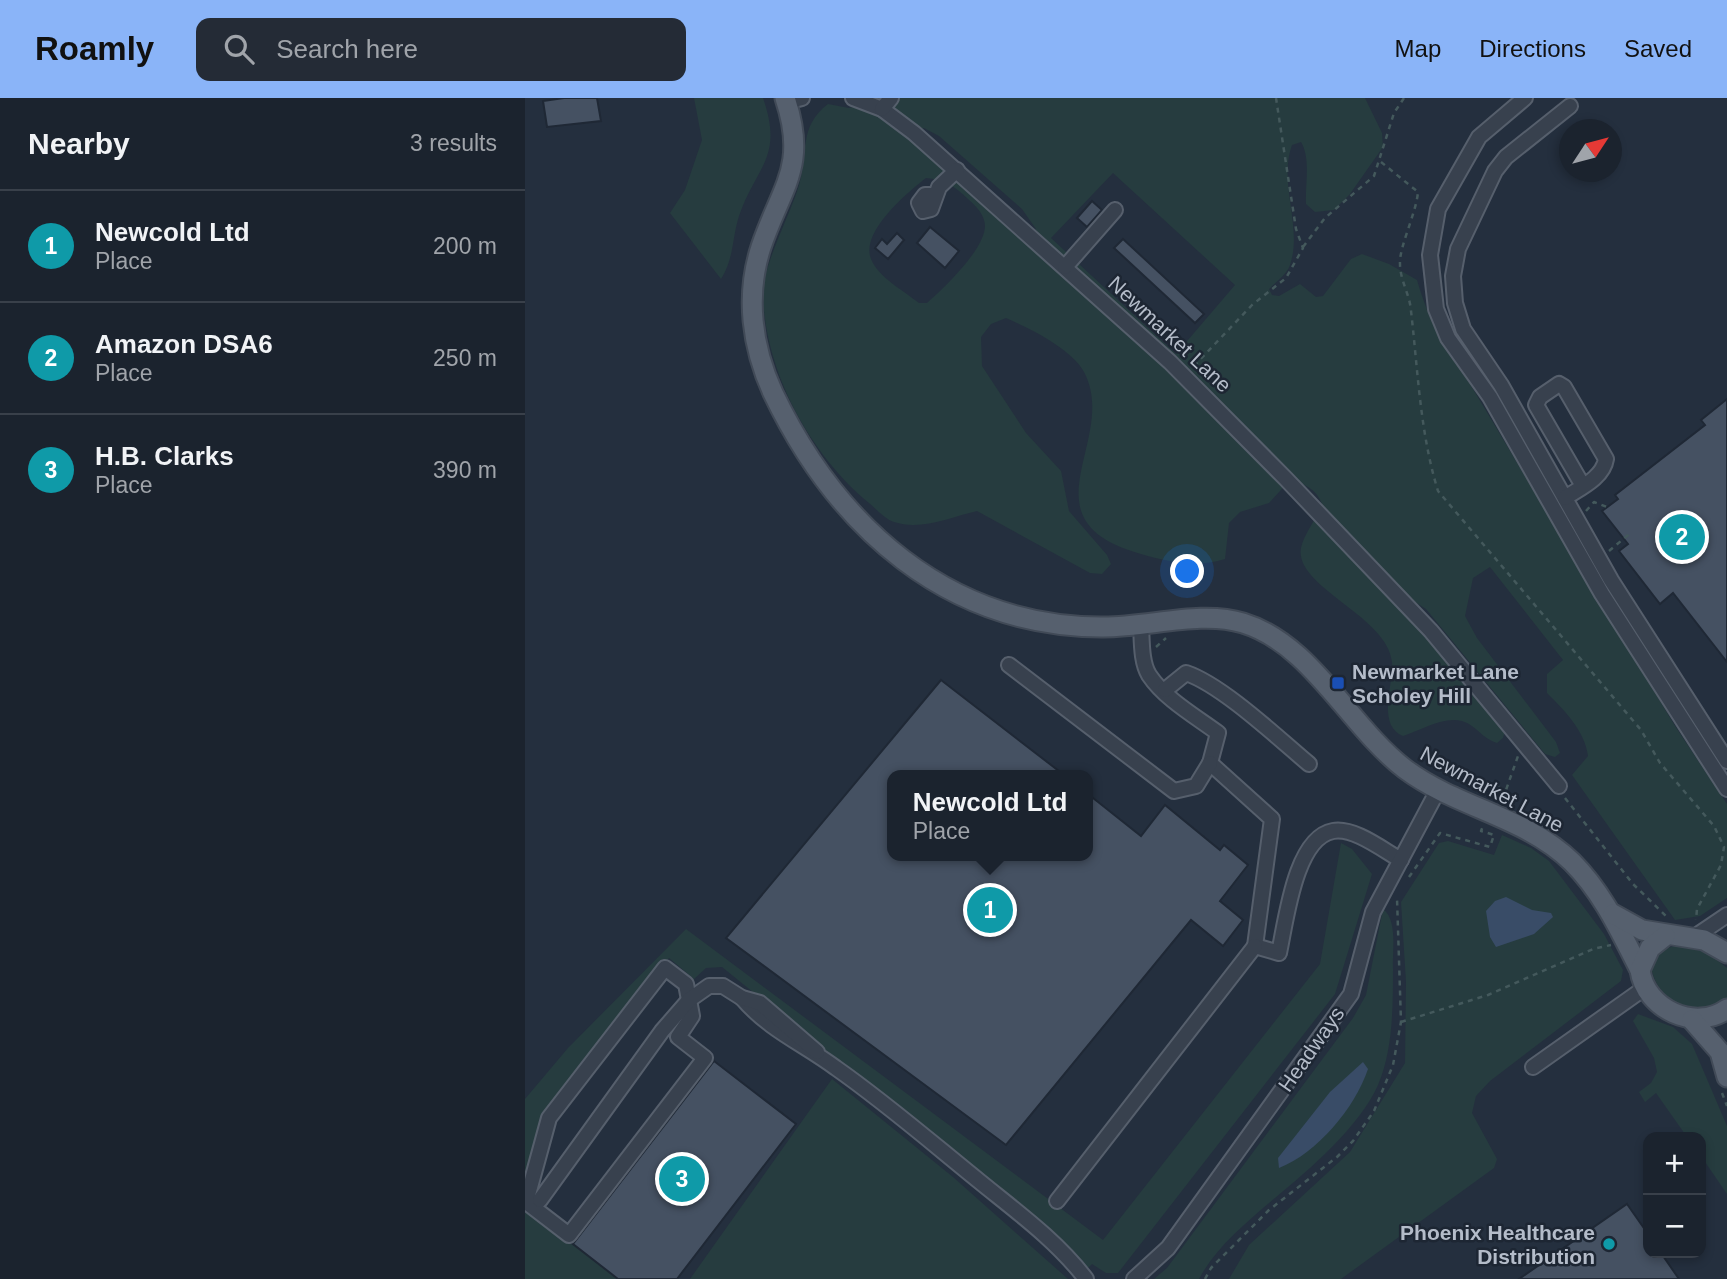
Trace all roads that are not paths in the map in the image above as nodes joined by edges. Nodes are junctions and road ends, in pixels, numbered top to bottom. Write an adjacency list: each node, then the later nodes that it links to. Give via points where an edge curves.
1 (853, 98): 4 (street, Newmarket Lane)
2 (1525, 98): 19 (street, via 1479,137 1438,209 1430,255 1436,309 1448,338 1490,397 1597,586)
3 (791, 99): 12 (main road, Newmarket Lane, via 793,164 757,262 752,304 766,378 809,458 877,539 950,592 997,611 1048,623)
4 (887, 103): 6 (street, Newmarket Lane)
5 (1570, 106): 11 (street, via 1495,171 1463,235 1453,288 1463,329 1501,385)
6 (957, 170): 7 (street); 9 (street, Newmarket Lane)
7 (935, 195)
8 (1115, 210): 9 (street)
9 (1065, 267): 18 (street, Newmarket Lane, via 1185,377 1413,611)
10 (1583, 486): 10 (street, via 1536,405 1559,384 1607,459 1602,470); 11 (street)
11 (1565, 498): 15 (street, via 1621,597)
12 (1141, 626): 14 (street, via 1149,675); 20 (main road, Newmarket Lane, via 1216,618 1269,634 1302,660 1382,750)
13 (1009, 664): 16 (street, via 1174,791 1196,786)
14 (1162, 687): 16 (street, via 1218,733); 17 (street, via 1186,673 1213,687)
15 (1727, 761)
16 (1210, 763): 26 (street, via 1272,819)
17 (1309, 764)
18 (1559, 786)
19 (1727, 789)
20 (1438, 790): 21 (street, Headways); 22 (main road, Newmarket Lane, via 1540,837 1579,870)
21 (1401, 860): 26 (street, via 1355,835 1334,830 1319,836 1304,852 1279,953); 39 (street, Headways, via 1373,912 1350,994 1168,1248)
22 (1613, 914): 24 (main road, Newmarket Lane, via 1642,930); 28 (main road, Newmarket Lane)
23 (1727, 915): 25 (street)
24 (1668, 929): 25 (main road, Newmarket Lane); 28 (main road, via 1650,948)
25 (1694, 929): 27 (main road, Newmarket Lane)
26 (1255, 946): 37 (street)
27 (1727, 953)
28 (1643, 978): 32 (main road, Newmarket Lane, via 1662,1006); 34 (street)
29 (689, 1000): 29 (street, via 692,1016 678,1037 705,1058 569,1235 526,1202 549,1118 665,968 686,984); 36 (street); 38 (street, via 715,984 742,998 756,1015 823,1058 1041,1231)
30 (1727, 1009): 32 (main road)
31 (1727, 1015): 33 (main road, Newmarket Lane)
32 (1692, 1020): 33 (main road, Newmarket Lane)
33 (1720, 1052): 35 (main road, Newmarket Lane)
34 (1533, 1067)
35 (1727, 1077)
36 (540, 1200)
37 (1056, 1201)
38 (1086, 1279)
39 (1134, 1279)

